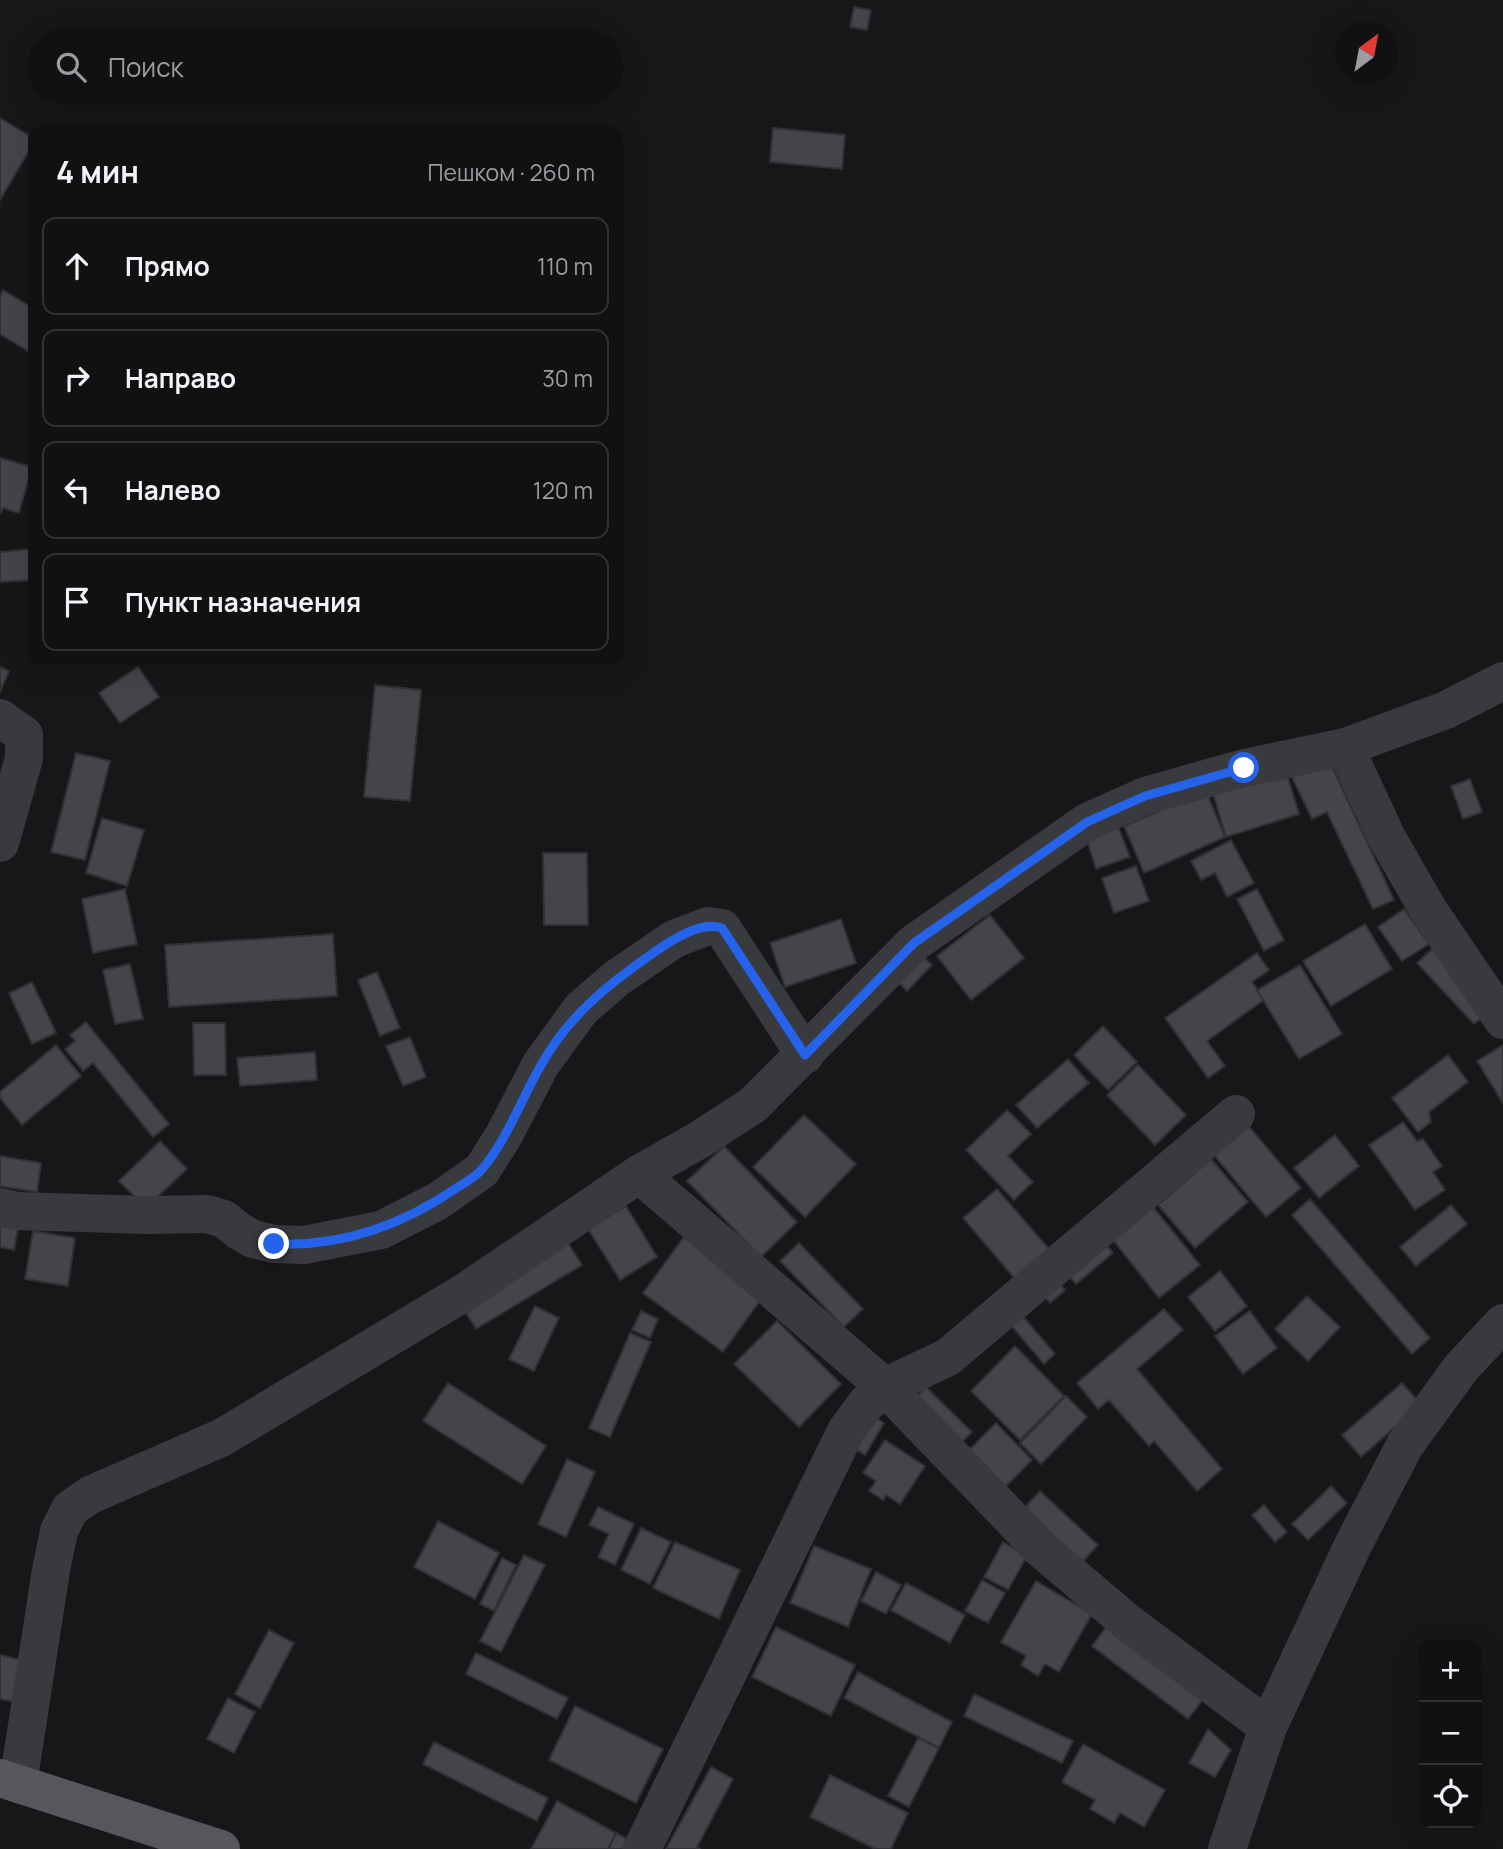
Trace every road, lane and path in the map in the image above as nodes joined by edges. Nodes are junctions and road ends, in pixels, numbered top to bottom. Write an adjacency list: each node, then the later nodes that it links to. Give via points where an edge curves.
1 (1503, 681): 3 (street, via 1446,710)
2 (0, 718): 4 (street, via 24,735 26,744)
3 (1345, 747): 5 (street, via 1387,838 1429,911); 6 (street, via 1244,768 1145,796 1087,822 914,943)
4 (0, 843)
5 (1503, 1020)
6 (805, 1055): 8 (street, via 753,1105); 9 (street, via 722,928 708,926 674,939 581,1009 541,1064 482,1170 438,1201 381,1230 304,1245 274,1244 253,1239 224,1219 207,1214)
7 (1236, 1114): 11 (street, via 948,1357)
8 (639, 1174): 11 (street); 13 (street, via 465,1292 221,1438 90,1495 70,1509 59,1531)
9 (0, 1208)
10 (1503, 1323): 12 (street, via 1461,1368 1405,1445)
11 (885, 1387): 12 (street, via 1040,1548 1127,1622); 15 (street, via 846,1431)
12 (1268, 1727): 16 (street)
13 (9, 1781): 14 (main road)
14 (221, 1849)
15 (642, 1849)
16 (1227, 1849)

